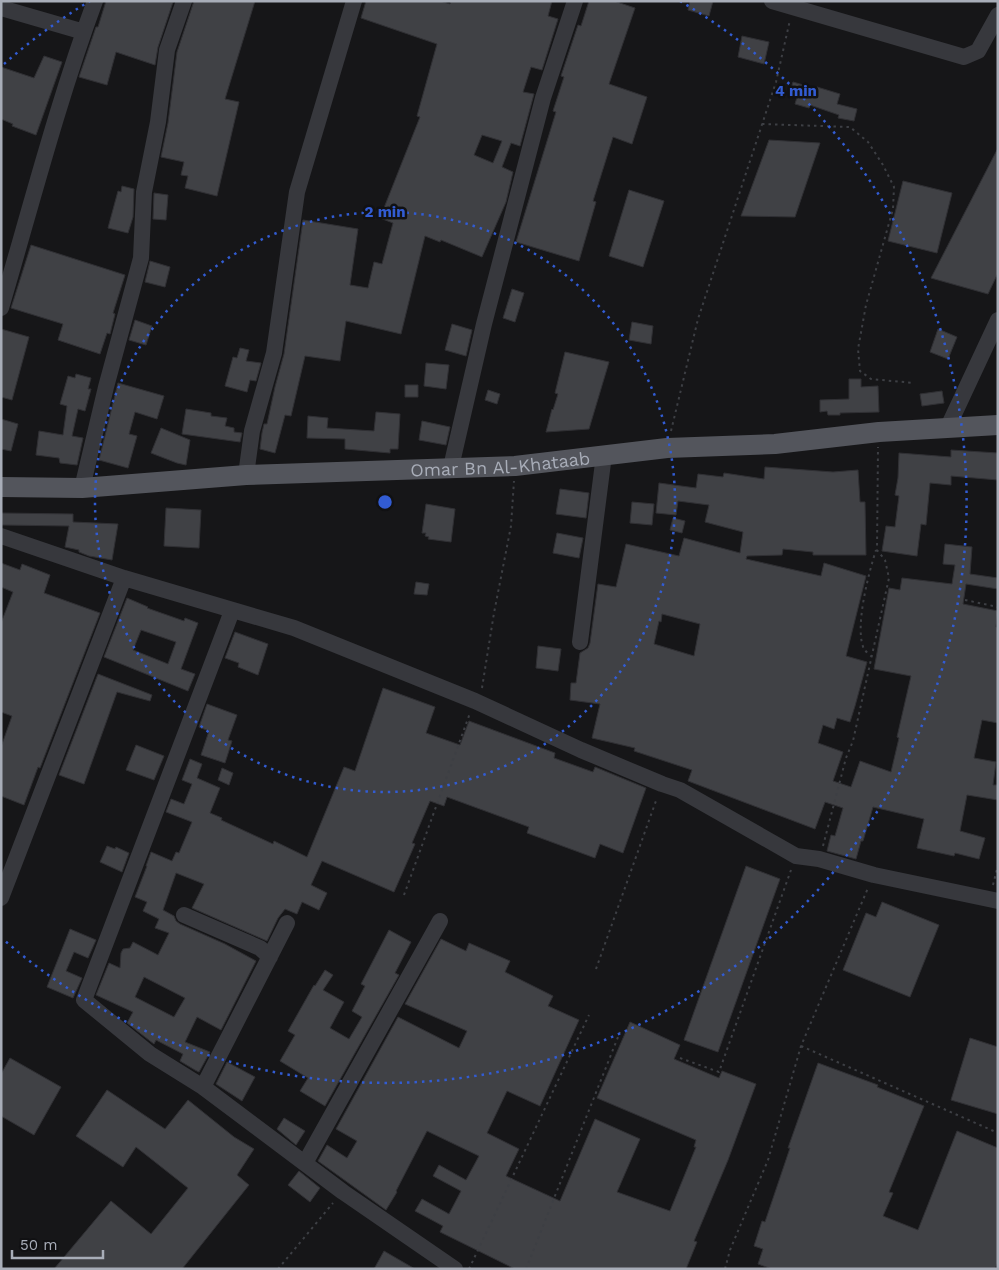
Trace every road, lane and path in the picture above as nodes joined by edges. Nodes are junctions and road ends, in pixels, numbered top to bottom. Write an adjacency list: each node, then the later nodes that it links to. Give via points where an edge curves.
1 (96, 1): 9 (street)
2 (184, 1): 22 (street, via 167,50 158,122 144,192 141,258)
3 (354, 1): 20 (street, via 297,192 274,353 252,431)
4 (575, 1): 19 (street, via 543,98 484,324)
5 (772, 1): 7 (street)
6 (1, 8): 9 (street)
7 (793, 8): 8 (street, via 964,57 978,51); 10 (path, via 776,82)
8 (998, 15)
9 (84, 32): 11 (street)
10 (762, 124): 13 (path, via 850,126 868,142 883,165 894,187 893,209 866,305 858,349 860,371 871,379); 17 (path, via 698,319)
11 (1, 308)
12 (998, 320): 15 (street)
13 (914, 383)
14 (998, 425): 15 (main road, Omar Bn Al-Khataab)
15 (948, 428): 16 (main road, Omar Bn Al-Khataab)
16 (879, 432): 17 (main road, Omar Bn Al-Khataab, via 776,444); 24 (path)
17 (667, 448): 18 (main road, Omar Bn Al-Khataab)
18 (604, 455): 19 (main road, Omar Bn Al-Khataab, via 515,466); 29 (street)
19 (451, 467): 20 (main road, Omar Bn Al-Khataab)
20 (246, 475): 22 (main road, Omar Bn Al-Khataab)
21 (1, 487): 22 (main road, Omar Bn Al-Khataab)
22 (82, 488)
23 (1, 536): 25 (street)
24 (877, 550): 30 (path, via 885,560 889,578); 30 (path, via 870,569 860,630 864,650)
25 (124, 578): 28 (street); 36 (street)
26 (965, 600): 27 (path)
27 (998, 607)
28 (232, 611): 31 (street, via 294,628 474,701); 47 (street, via 84,1000 150,1054)
29 (580, 642)
30 (872, 657): 33 (path, via 853,741)
31 (662, 784): 32 (street, via 680,790); 42 (path)
32 (796, 856): 33 (street); 46 (path, via 719,1072)
33 (819, 859): 35 (street)
34 (998, 865): 37 (path)
35 (874, 875): 37 (street); 45 (path)
36 (1, 898)
37 (994, 900)
38 (184, 915): 41 (street, via 260,948)
39 (440, 921): 49 (street)
40 (287, 922): 41 (street)
41 (270, 957): 47 (street)
42 (596, 969)
43 (589, 1014): 53 (path)
44 (620, 1032): 54 (path)
45 (801, 1046): 48 (path); 55 (path, via 768,1160)
46 (680, 1058)
47 (203, 1087): 49 (street)
48 (998, 1133)
49 (305, 1163): 50 (street)
50 (343, 1192): 51 (path); 52 (street)
51 (278, 1269)
52 (455, 1269)
53 (469, 1269)
54 (526, 1269)
55 (725, 1269)

